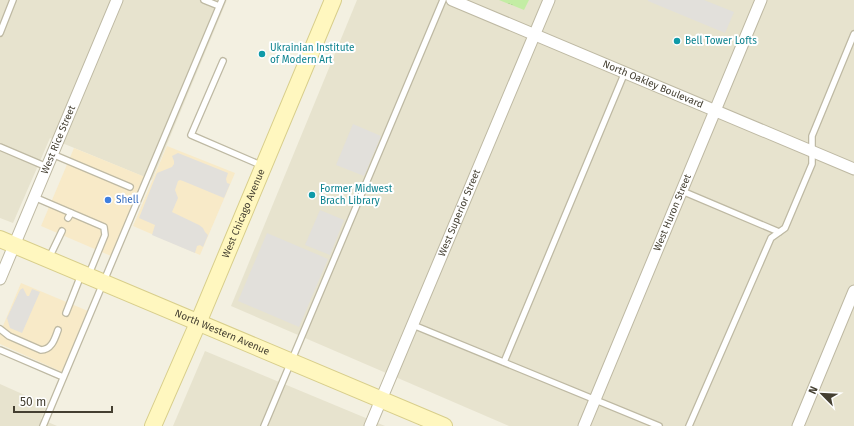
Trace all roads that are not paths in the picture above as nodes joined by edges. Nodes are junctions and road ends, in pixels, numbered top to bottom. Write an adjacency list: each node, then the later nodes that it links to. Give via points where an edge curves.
1 (14, 0): 11 (lane)
2 (117, 0): 19 (street, West Rice Street)
3 (204, 0): 10 (lane)
4 (222, 0): 10 (lane)
5 (333, 0): 20 (main road, West Chicago Avenue)
6 (443, 0): 40 (lane)
7 (452, 0): 12 (street, North Oakley Boulevard)
8 (549, 0): 12 (street, West Superior Street)
9 (761, 0): 16 (street, West Huron Street)
10 (219, 6): 32 (lane)
11 (0, 33)
12 (534, 34): 15 (street, North Oakley Boulevard); 36 (street, West Superior Street)
13 (854, 34): 18 (lane, via 812,136)
14 (223, 61): 20 (lane, via 191,135)
15 (625, 72): 16 (street, North Oakley Boulevard); 41 (lane)
16 (715, 110): 18 (street, North Oakley Boulevard); 24 (street, West Huron Street)
17 (0, 147): 21 (lane)
18 (812, 151): 22 (street, North Oakley Boulevard); 27 (lane, via 812,164 785,228)
19 (52, 154): 21 (street, West Rice Street); 23 (lane)
20 (263, 166): 35 (main road, West Chicago Avenue)
21 (47, 167): 25 (street, West Rice Street)
22 (854, 169)
23 (130, 187)
24 (682, 191): 27 (lane); 44 (street, West Huron Street)
25 (34, 197): 28 (street, West Rice Street); 30 (lane, via 69,215 104,227 105,236)
26 (62, 231): 29 (lane)
27 (780, 232): 52 (lane, via 771,238)
28 (7, 242): 29 (main road, North Western Avenue); 31 (street, West Rice Street)
29 (48, 259): 30 (main road, North Western Avenue)
30 (85, 275): 32 (main road, North Western Avenue); 34 (lane)
31 (0, 279)
32 (103, 283): 35 (main road, North Western Avenue); 42 (lane)
33 (854, 292): 53 (street)
34 (66, 313)
35 (198, 323): 40 (main road, North Western Avenue); 46 (main road, West Chicago Avenue)
36 (413, 325): 41 (lane); 43 (street, West Superior Street)
37 (0, 329): 38 (lane, via 9,336 41,350 52,345)
38 (58, 330)
39 (0, 350): 42 (lane)
40 (292, 362): 43 (main road, North Western Avenue); 47 (lane)
41 (504, 362): 44 (lane)
42 (63, 377): 45 (lane)
43 (381, 400): 48 (street, West Superior Street); 49 (main road, North Western Avenue)
44 (595, 400): 50 (street, West Huron Street); 51 (lane)
45 (43, 426)
46 (153, 426)
47 (264, 426)
48 (370, 426)
49 (444, 426)
50 (584, 426)
51 (659, 426)
52 (689, 426)
53 (798, 426)

